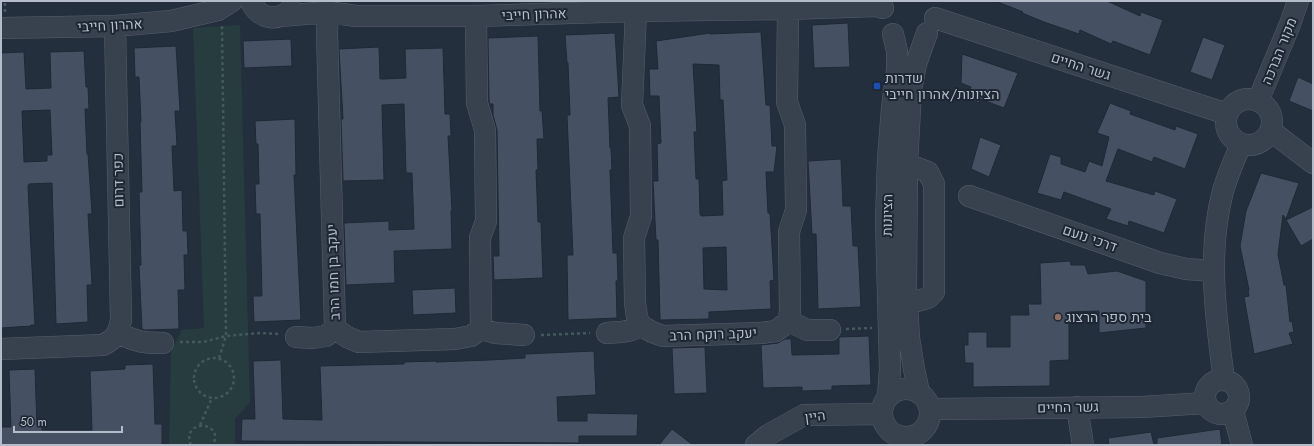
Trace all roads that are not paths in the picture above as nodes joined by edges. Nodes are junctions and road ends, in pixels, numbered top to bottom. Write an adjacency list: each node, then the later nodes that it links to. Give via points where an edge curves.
1 (295, 1): 10 (street, via 291,10)
2 (309, 1): 9 (street, אהרון חייבי)
3 (1298, 1): 16 (street, מקור הברכה)
4 (885, 5): 6 (street, אהרון חייבי); 15 (street, הציונות, via 883,18)
5 (254, 6): 8 (street, אהרון חייבי); 10 (street, אהרון חייבי, via 268,17)
6 (788, 9): 7 (street, אהרון חייבי); 25 (street, via 787,102 795,125 796,210 789,232)
7 (636, 11): 11 (street, אהרון חייבי); 26 (street, via 632,105 640,126 641,216 634,238 636,303)
8 (224, 12): 14 (street, אהרון חייבי, via 171,21)
9 (328, 12): 10 (street, אהרון חייבי); 11 (street, אהרון חייבי, via 356,16); 27 (street, יעקב בן חמו הרב)
10 (281, 16)
11 (476, 16): 28 (street, via 477,103 485,130 486,222 480,238)
12 (931, 17): 15 (street, via 920,37 912,40); 17 (street, גשר החיים); 21 (street, הציונות, via 916,64 911,90)
13 (3, 21): 14 (street, אהרון חייבי)
14 (115, 26): 30 (street, כפר דרום, via 121,320)
15 (893, 34): 38 (street, הציונות, via 897,50 897,70 888,159 886,228 890,369)
16 (1258, 101): 17 (street, via 1243,99 1232,105); 18 (street, via 1271,113)
17 (1227, 114): 19 (street, via 1225,124 1228,134)
18 (1270, 131): 19 (street, via 1263,141 1254,145); 20 (street)
19 (1241, 144): 23 (street, via 1222,195 1215,233)
20 (1313, 163)
21 (907, 164): 24 (street, הציונות); 24 (street, via 928,172 934,184 934,292 928,298)
22 (969, 196): 23 (street, דרכי נועם, via 1160,263 1186,269)
23 (1213, 271): 36 (street)
24 (907, 304): 41 (street, הציונות, via 909,338)
25 (789, 321): 26 (street, יעקב רוקח הרב, via 776,331 768,332 663,336); 29 (street, via 807,330)
26 (640, 325): 31 (street, via 636,329)
27 (335, 328): 28 (street, יעקב בן חמו הרב, via 359,342 455,339 471,336); 33 (street, via 326,336)
28 (481, 329): 32 (street, via 495,333)
29 (830, 330)
30 (118, 333): 34 (street, via 133,341); 35 (street, via 103,345)
31 (607, 333)
32 (524, 335)
33 (296, 337)
34 (164, 343)
35 (1, 349)
36 (1224, 380): 37 (street, via 1210,385 1206,391); 40 (street, via 1232,384 1239,393 1239,400)
37 (1206, 403): 39 (street, גשר החיים, via 1142,407); 40 (street, via 1210,410 1219,414)
38 (884, 405): 41 (street, via 898,389 913,389); 42 (street, via 885,427); 43 (street, היין, via 804,415 768,434)
39 (1077, 407): 41 (street, גשר החיים); 44 (street)
40 (1233, 410): 45 (street)
41 (925, 418): 42 (street, via 914,436)
42 (898, 440)
43 (756, 445)
44 (1084, 445)
45 (1242, 445)

